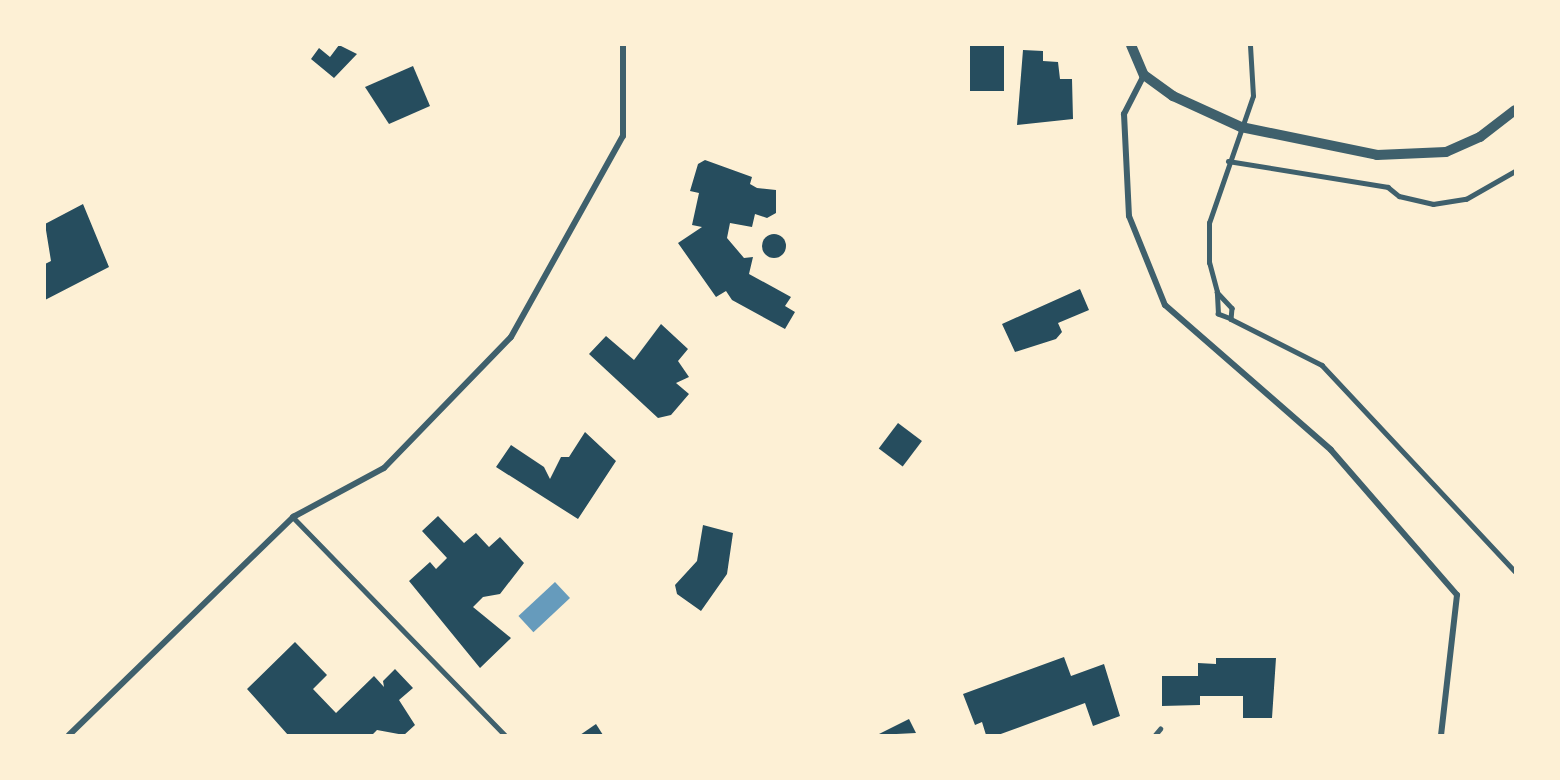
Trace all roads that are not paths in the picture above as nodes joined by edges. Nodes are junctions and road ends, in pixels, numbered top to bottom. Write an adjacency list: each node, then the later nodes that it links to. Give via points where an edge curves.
1 (623, 45): 11 (street, via 623,136 511,337 384,468)
2 (1131, 45): 4 (street)
3 (1250, 45): 6 (lane, via 1253,96)
4 (1144, 75): 6 (street, via 1173,96); 17 (street, via 1124,114 1129,216 1165,305 1331,450 1458,595)
5 (1515, 110): 6 (street, via 1480,137 1446,152 1410,157)
6 (1241, 126): 7 (lane)
7 (1228, 161): 8 (lane, via 1388,187 1399,196 1433,204 1466,199); 9 (lane, via 1209,223 1209,263)
8 (1515, 171)
9 (1217, 292): 10 (lane, via 1232,308); 10 (lane, via 1218,314)
10 (1231, 319): 12 (lane, via 1322,365)
11 (292, 517): 14 (street); 15 (lane)
12 (1515, 571)
13 (1160, 729): 16 (lane)
14 (69, 735)
15 (505, 735)
16 (1155, 735)
17 (1441, 735)

